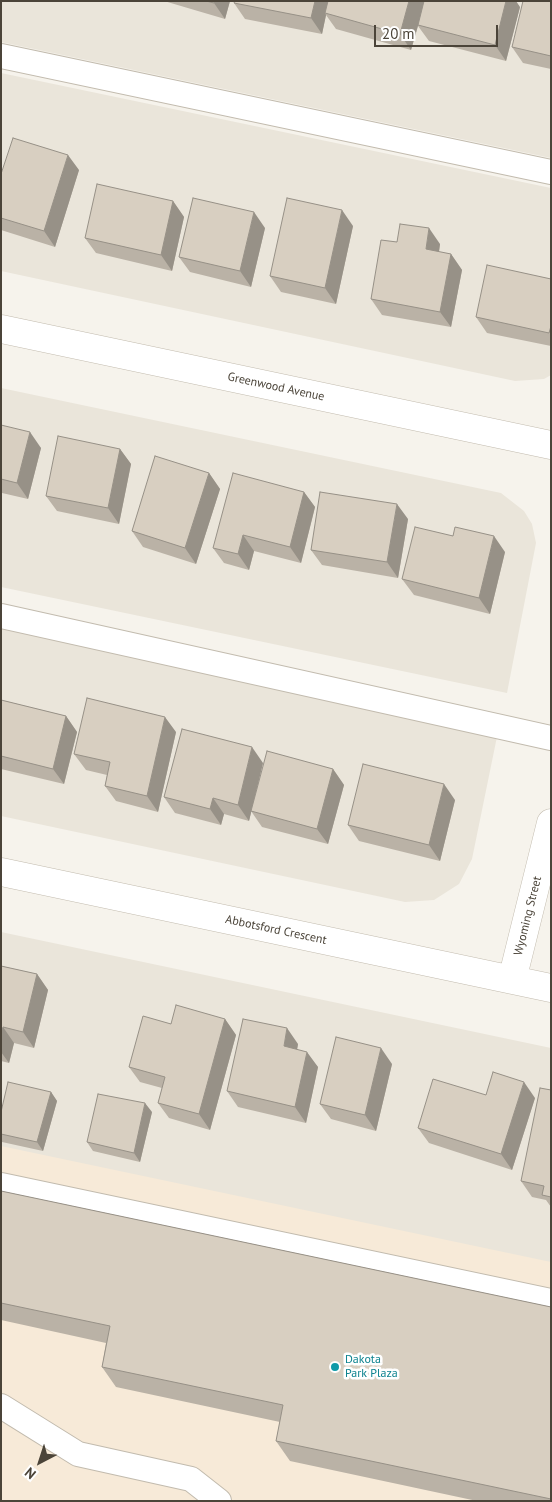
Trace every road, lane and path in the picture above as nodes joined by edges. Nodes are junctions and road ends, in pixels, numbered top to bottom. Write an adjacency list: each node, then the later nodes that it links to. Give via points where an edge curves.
1 (1, 56): 2 (lane)
2 (551, 172)
3 (1, 330): 4 (street, Greenwood Avenue)
4 (551, 445)
5 (1, 616): 6 (lane)
6 (551, 738)
7 (551, 823): 9 (street, Wyoming Street)
8 (1, 872): 9 (street, Abbotsford Crescent)
9 (512, 980): 10 (street, Abbotsford Crescent)
10 (551, 988)
11 (1, 1185): 12 (lane)
12 (551, 1301)
13 (1, 1406): 14 (lane, via 78,1454 191,1479)
14 (219, 1501)

